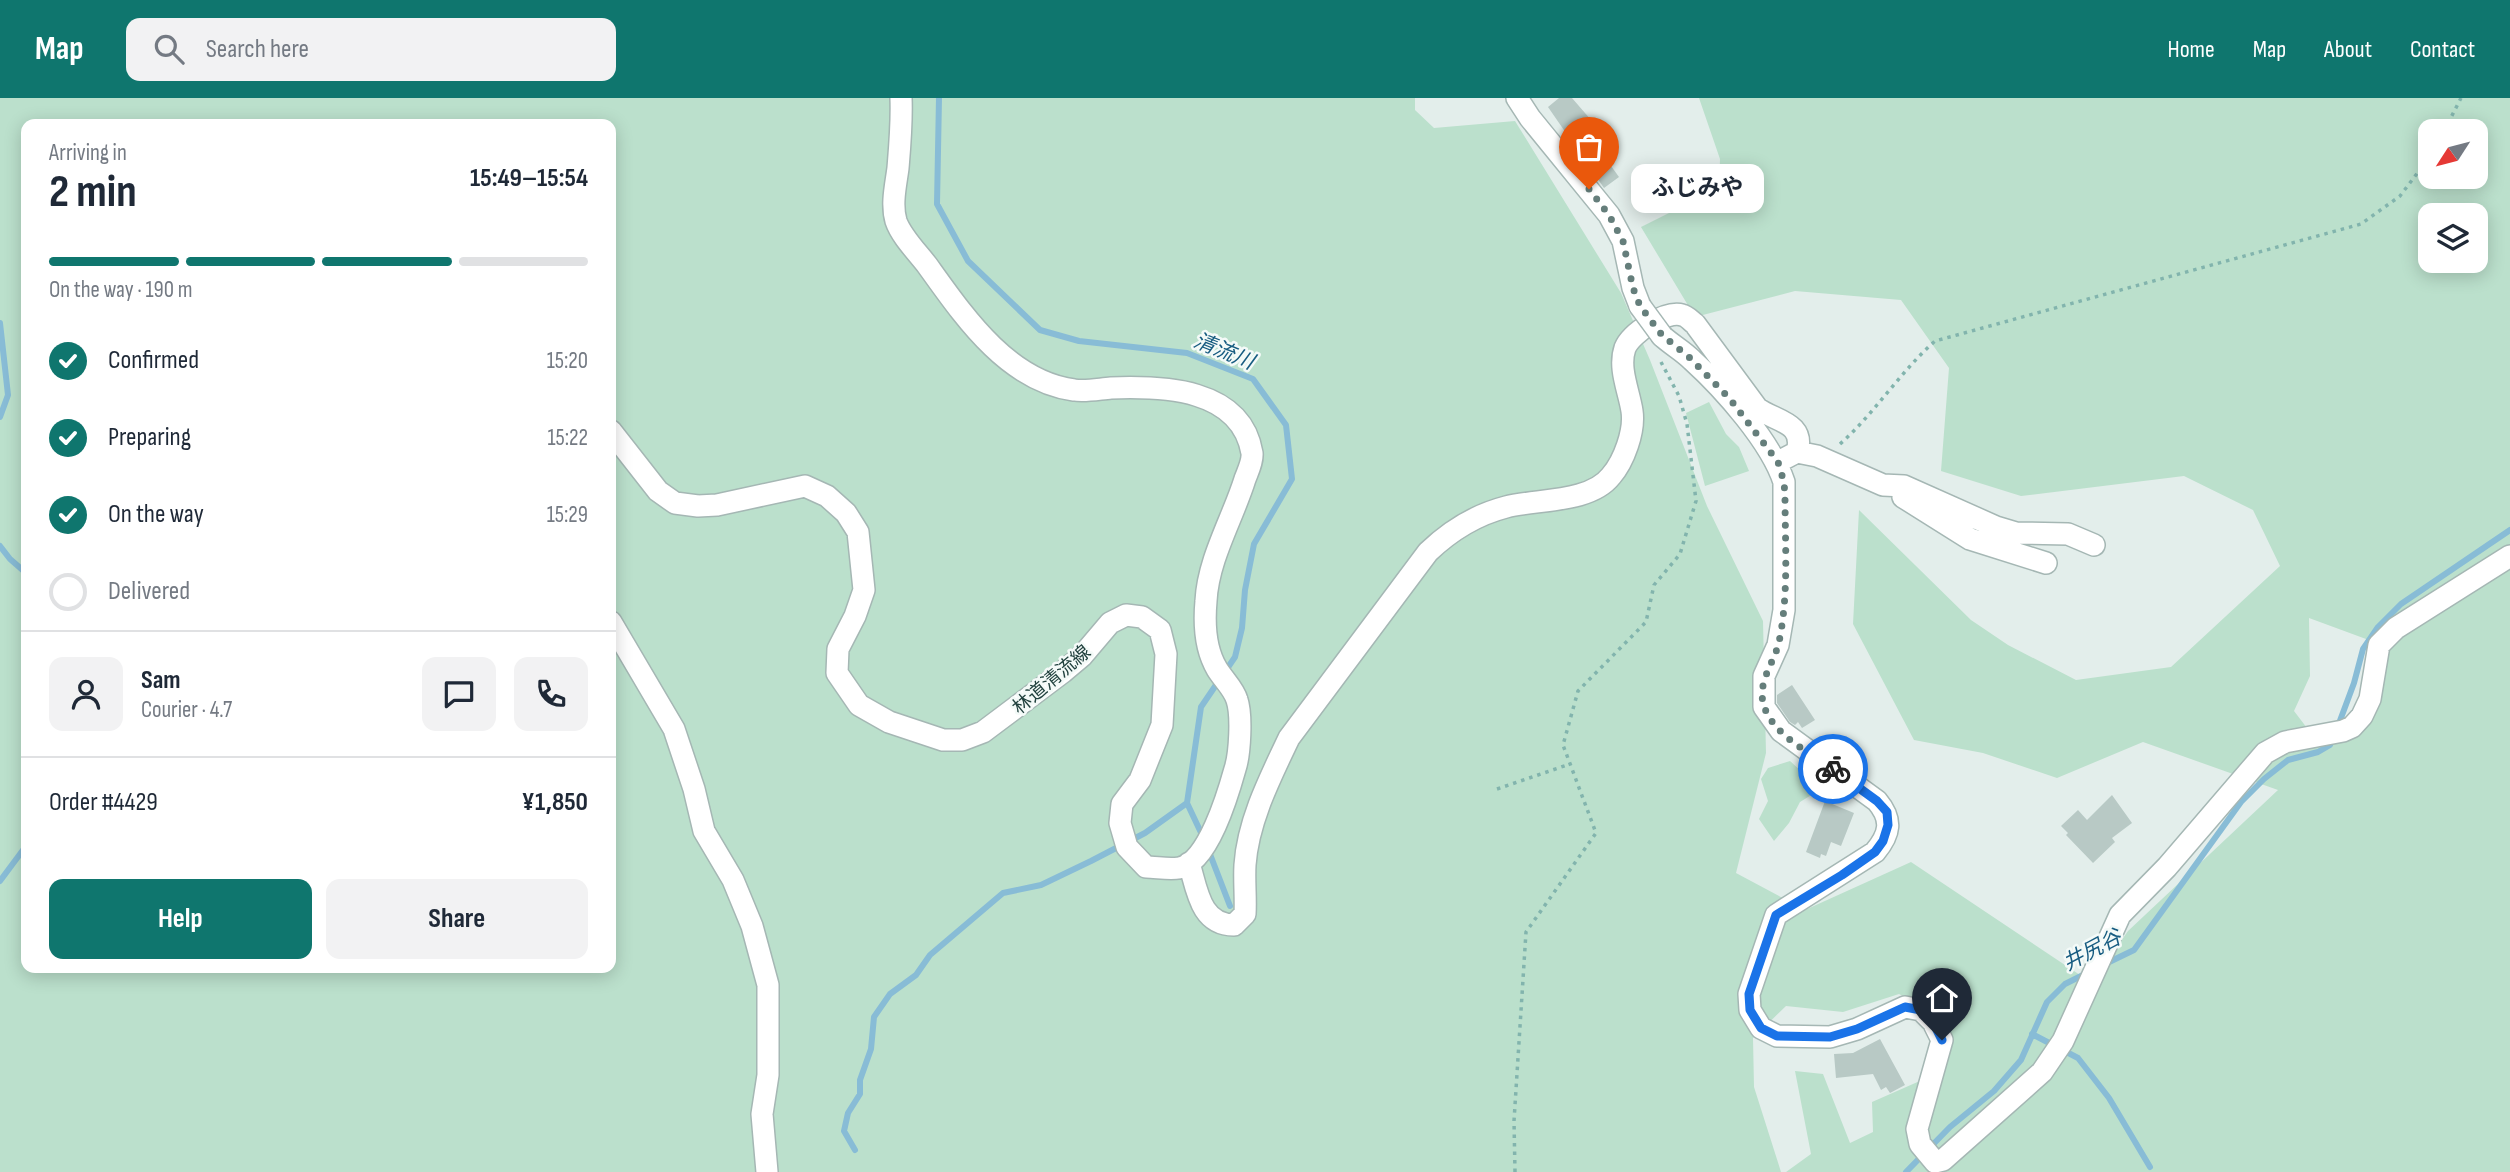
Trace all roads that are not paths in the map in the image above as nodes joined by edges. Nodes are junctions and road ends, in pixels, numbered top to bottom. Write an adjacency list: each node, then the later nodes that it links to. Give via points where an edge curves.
1 (901, 98): 11 (street, via 896,222 963,314 996,350 1022,371 1074,391 1146,387 1211,399 1228,409 1245,431 1252,456 1213,562 1205,598 1206,636 1215,665 1238,700 1240,755 1211,838)
2 (1517, 98): 5 (street, bridge, via 1609,215 1623,241 1640,306 1665,338 1730,399)
3 (616, 437): 11 (street, 林道清流線, via 658,491 674,503 718,505 805,486 827,496 846,513 858,532 864,590 838,649 837,673 859,705 889,722 943,740 962,740 983,732 1063,672 1110,623 1126,615 1142,617 1160,630 1166,654 1162,726 1139,780 1122,804 1120,823 1125,843 1146,867 1179,868)
4 (1807, 454): 5 (street); 6 (street); 11 (street, via 1788,422 1757,408 1695,324 1684,315 1661,317 1626,347 1623,363 1633,415 1624,454 1612,476 1591,491 1505,508 1447,533 1289,738 1252,824 1245,865 1245,914 1234,925 1220,925 1208,915)
5 (1778, 462): 12 (street, via 1785,496 1784,610 1778,645 1764,676 1764,707 1781,731 1877,801 1887,812 1888,825 1875,852 1776,915 1749,994 1750,1010 1761,1028 1777,1036 1830,1037 1905,1007 1921,1010 1942,1040 1917,1129)
6 (1883, 485): 7 (street, via 1904,486 2016,533 2068,534); 9 (street, via 1970,539)
7 (2094, 544)
8 (2510, 555): 12 (street, via 2396,628 2379,645 2370,699 2351,727 2285,742 2265,753 2120,915 2063,1041 2042,1072)
9 (2046, 563)
10 (616, 630): 13 (street, via 674,729 704,831 733,880 752,926 768,985 768,1075 762,1114)
11 (1189, 863)
12 (1930, 1167)
13 (767, 1172)

